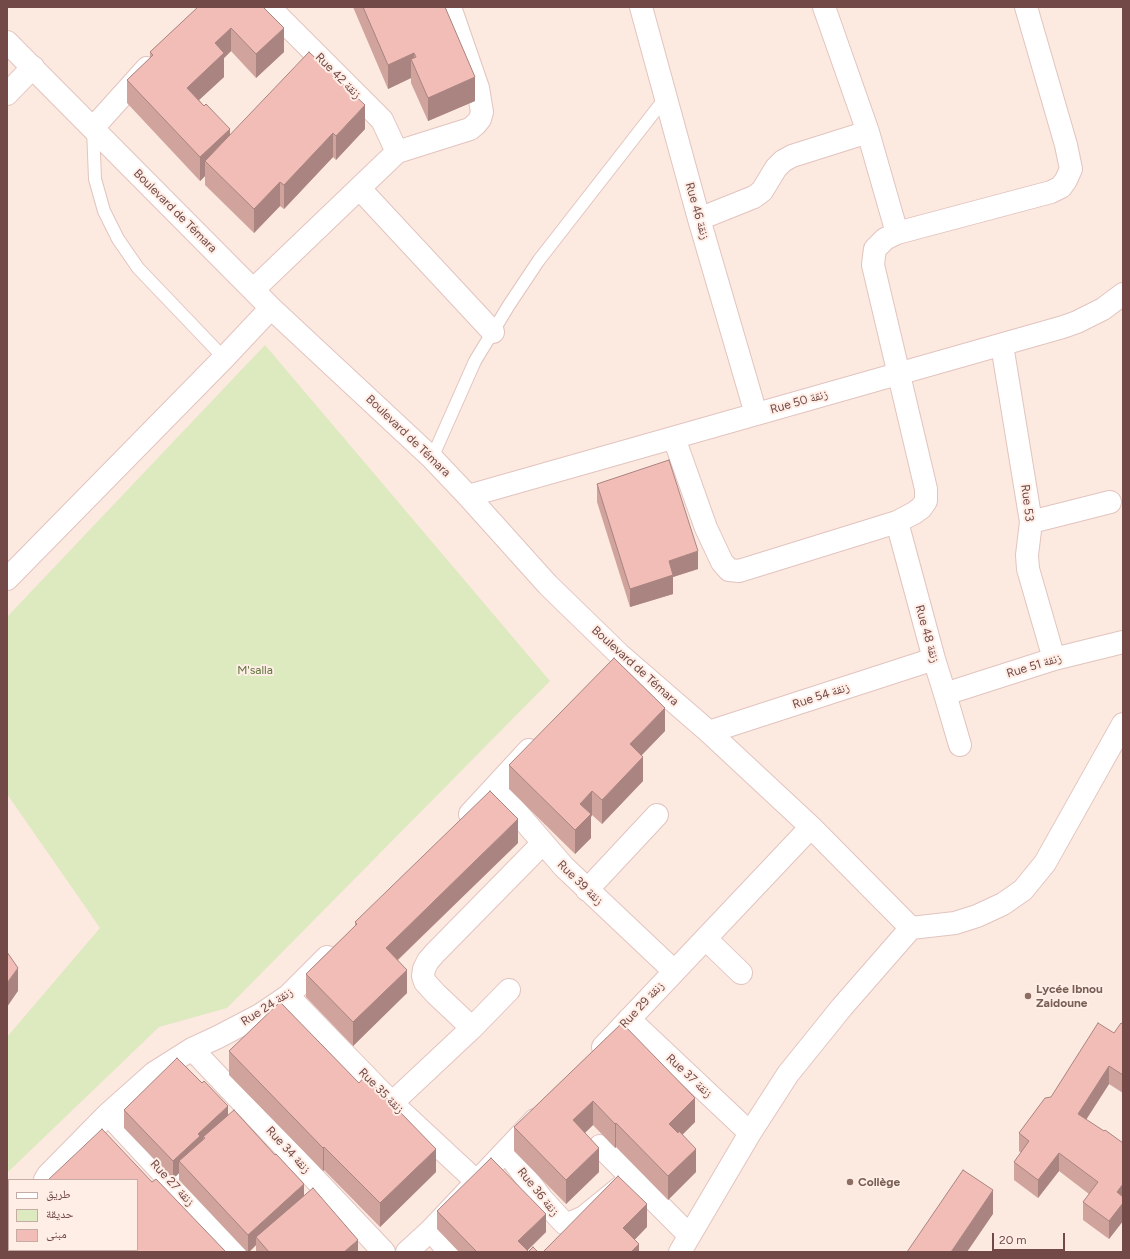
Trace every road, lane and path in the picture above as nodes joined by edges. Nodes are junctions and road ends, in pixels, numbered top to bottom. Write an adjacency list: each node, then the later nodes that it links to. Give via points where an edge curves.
1 (269, 7): 13 (street, Rue 42 زنقة, via 382,120)
2 (450, 7): 13 (street, via 478,88 482,112 480,119 470,129)
3 (641, 7): 10 (street, Rue 46 زنقة)
4 (824, 7): 12 (street)
5 (1026, 7): 16 (street, via 1066,145 1071,169 1069,174 1061,187 1051,192)
6 (7, 42): 8 (street, Boulevard de Témara)
7 (160, 54): 11 (street)
8 (33, 67): 9 (street); 11 (street, Boulevard de Témara)
9 (7, 94)
10 (666, 97): 15 (street, Rue 46 زنقة); 20 (lane, via 539,260)
11 (93, 128): 17 (street, Boulevard de Témara); 22 (lane, via 95,179 104,211 118,239 138,268)
12 (868, 132): 15 (street, via 792,156 776,168 762,191 754,197); 16 (street)
13 (397, 152): 14 (street)
14 (360, 189): 17 (street); 20 (street)
15 (700, 219): 24 (street, Rue 46 زنقة)
16 (897, 233): 23 (street, via 885,239 876,249 873,266)
17 (253, 290): 19 (street, Boulevard de Témara)
18 (1120, 301): 21 (street, Rue 50 زنقة, via 1077,322)
19 (271, 308): 22 (street); 26 (street, Boulevard de Témara)
20 (493, 332): 26 (lane, via 475,361)
21 (1002, 345): 23 (street, Rue 50 زنقة); 30 (street, Rue 53)
22 (224, 358): 31 (street)
23 (899, 374): 24 (street, Rue 50 زنقة); 29 (street, via 926,489 926,501 921,508)
24 (756, 414): 25 (street, Rue 50 زنقة)
25 (674, 438): 27 (street, Rue 50 زنقة); 29 (street, via 706,528 722,562 729,570 739,571)
26 (432, 458): 27 (street, Boulevard de Témara)
27 (468, 496): 37 (street, Boulevard de Témara, via 613,660)
28 (1110, 502): 30 (street)
29 (897, 522): 33 (street, Rue 48 زنقة)
30 (1031, 522): 34 (street, Rue 53, via 1028,569)
31 (9, 573)
32 (1123, 642): 34 (street, Rue 51 زنقة)
33 (934, 659): 35 (street, Rue 48 زنقة); 37 (street, Rue 54 زنقة)
34 (1054, 660): 35 (street, Rue 51 زنقة)
35 (945, 694): 39 (street, Rue 48 زنقة)
36 (1123, 724): 46 (street, via 1045,863 1024,890 978,916 955,923)
37 (710, 732): 42 (street, Boulevard de Témara)
38 (543, 735): 40 (street)
39 (960, 745)
40 (495, 787): 43 (street); 44 (street, Rue 39 زنقة)
41 (657, 815): 45 (street)
42 (811, 827): 46 (street, Boulevard de Témara); 47 (street, Rue 29 زنقة)
43 (455, 829)
44 (542, 844): 45 (street, Rue 39 زنقة); 54 (street, via 435,953 424,969 425,982)
45 (587, 890): 49 (street, Rue 39 زنقة)
46 (911, 928): 60 (street, via 788,1074)
47 (706, 939): 49 (street, Rue 29 زنقة); 50 (street)
48 (338, 946): 52 (street, Rue 24 زنقة)
49 (674, 971): 53 (street, Rue 29 زنقة)
50 (741, 974)
51 (509, 990): 54 (street)
52 (288, 996): 55 (street, Rue 24 زنقة, via 260,1015); 57 (street, Rue 35 زنقة)
53 (629, 1019): 56 (street, Rue 29 زنقة); 60 (street, Rue 37 زنقة)
54 (472, 1028): 57 (street)
55 (192, 1049): 59 (street, Rue 24 زنقة, via 154,1073); 69 (street, Rue 34 زنقة)
56 (592, 1059)
57 (392, 1103): 65 (street, Rue 35 زنقة)
58 (549, 1105): 62 (street)
59 (108, 1114): 64 (street, Rue 24 زنقة); 68 (street, Rue 27 زنقة)
60 (750, 1133): 67 (street)
61 (600, 1146): 63 (street)
62 (506, 1151): 63 (street, Rue 36 زنقة, via 542,1199 564,1223 568,1224 584,1217); 65 (street)
63 (632, 1178): 67 (street)
64 (46, 1179)
65 (477, 1182): 66 (street)
66 (431, 1230): 70 (street); 71 (street)
67 (685, 1244)
68 (236, 1252)
69 (384, 1252)
70 (407, 1252)
71 (449, 1252)

